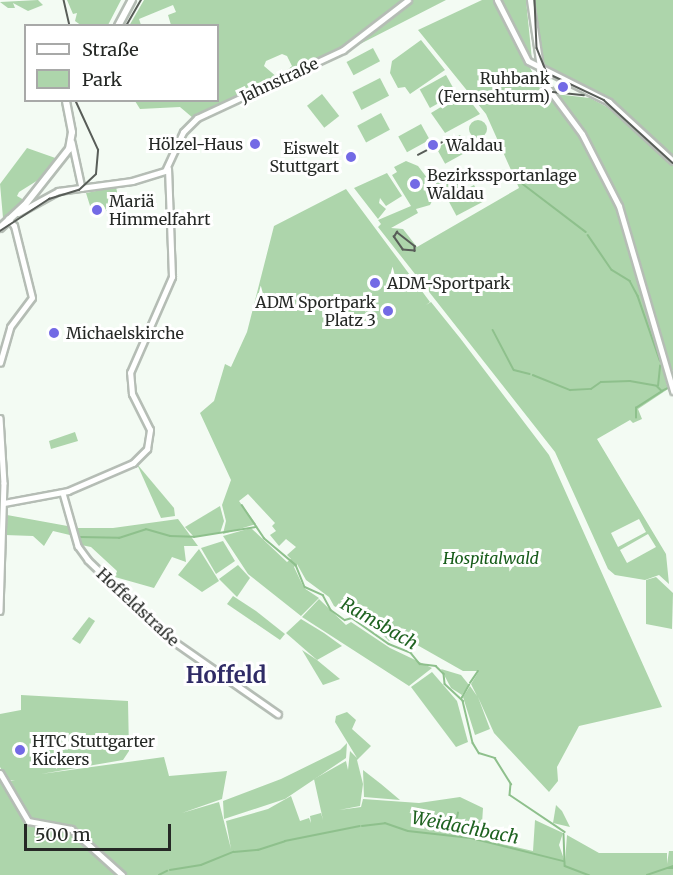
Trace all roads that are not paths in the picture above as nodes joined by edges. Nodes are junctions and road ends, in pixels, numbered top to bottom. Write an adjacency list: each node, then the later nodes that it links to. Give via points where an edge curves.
1 (132, 0): 5 (main road)
2 (408, 0): 16 (main road, Jahnstraße, via 351,46 197,118 180,136)
3 (497, 0): 6 (main road, via 525,58)
4 (529, 0): 6 (main road)
5 (119, 24)
6 (537, 66): 7 (main road); 8 (main road); 9 (main road)
7 (547, 72): 8 (main road); 15 (main road, via 609,102)
8 (542, 80): 9 (main road)
9 (546, 93): 22 (main road, via 582,134 626,224)
10 (66, 102): 12 (main road)
11 (66, 102): 13 (main road)
12 (69, 134): 13 (main road); 14 (main road)
13 (72, 142): 14 (main road); 17 (street)
14 (69, 149): 18 (main road)
15 (673, 160)
16 (168, 169): 17 (main road, via 132,181); 24 (street, via 172,277 130,373 132,394 149,427 148,446 133,463)
17 (82, 188): 18 (main road, via 55,192)
18 (24, 208): 19 (main road)
19 (9, 219): 20 (main road); 21 (street, via 32,300 10,327)
20 (0, 226)
21 (0, 363)
22 (673, 391)
23 (0, 418): 25 (street)
24 (63, 493): 25 (street); 28 (street, Hoffeldstraße, via 78,546 88,560 169,638)
25 (4, 503): 26 (street)
26 (2, 515): 27 (street)
27 (0, 611)
28 (278, 714)
29 (0, 773): 30 (main road, via 30,823 71,829)
30 (122, 875)

